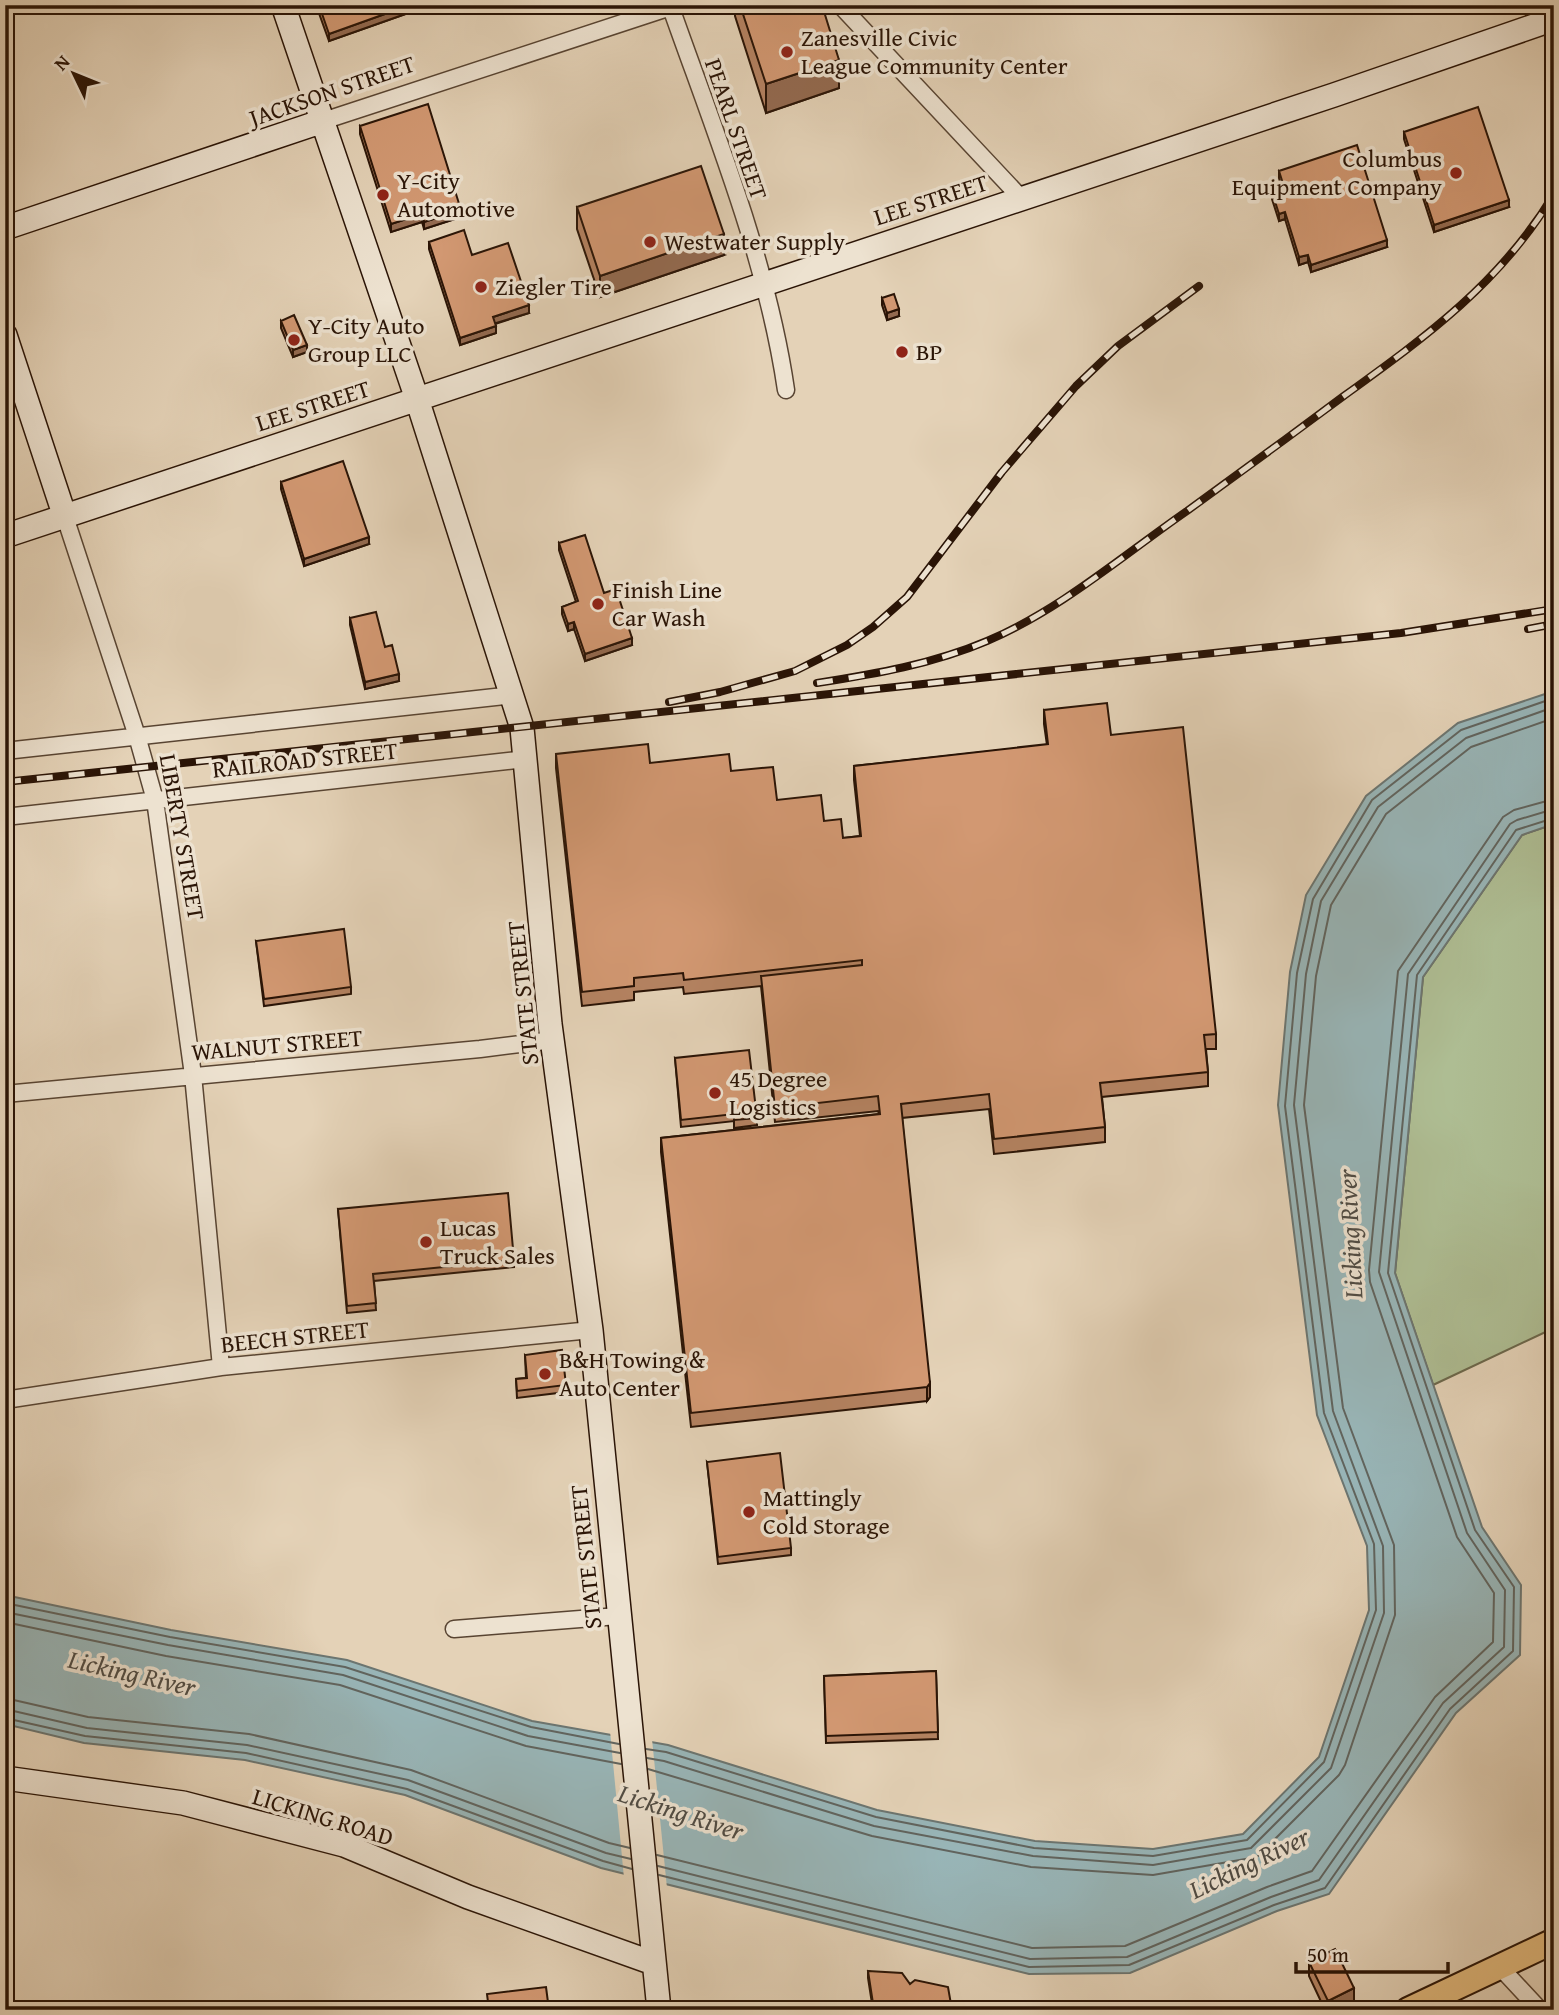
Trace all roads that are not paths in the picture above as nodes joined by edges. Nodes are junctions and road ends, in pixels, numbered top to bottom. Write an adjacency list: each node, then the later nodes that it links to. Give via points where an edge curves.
1 (284, 5): 5 (street, STATE STREET)
2 (840, 5): 6 (street)
3 (672, 6): 5 (street, JACKSON STREET); 8 (street, PEARL STREET)
4 (1554, 19): 6 (street, LEE STREET)
5 (323, 121): 7 (street, JACKSON STREET); 11 (street, STATE STREET)
6 (1021, 198): 8 (street, LEE STREET)
7 (5, 228)
8 (764, 283): 10 (street, PEARL STREET); 11 (street, LEE STREET)
9 (5, 335): 12 (street, LIBERTY STREET)
10 (786, 390)
11 (417, 399): 12 (street, LEE STREET); 14 (street, STATE STREET)
12 (65, 517): 13 (street, LEE STREET); 15 (street, LIBERTY STREET)
13 (5, 536)
14 (513, 695): 15 (street, RAILROAD STREET); 17 (street, STATE STREET)
15 (138, 736): 16 (street, RAILROAD STREET); 18 (street, LIBERTY STREET)
16 (5, 751)
17 (526, 759): 18 (street, RAILROAD STREET); 20 (street, STATE STREET)
18 (155, 800): 19 (street, RAILROAD STREET); 21 (street, LIBERTY STREET)
19 (5, 817)
20 (553, 1040): 21 (street, WALNUT STREET); 23 (street, STATE STREET)
21 (193, 1075): 22 (street, WALNUT STREET); 24 (street, LIBERTY STREET)
22 (5, 1094)
23 (591, 1331): 24 (street, BEECH STREET); 26 (street, STATE STREET)
24 (221, 1367): 25 (street, BEECH STREET)
25 (5, 1400)
26 (618, 1616): 27 (street); 30 (street, STATE STREET)
27 (454, 1629)
28 (5, 1778): 30 (street, LICKING ROAD, via 183,1803 344,1845 468,1897)
29 (1554, 1941): 31 (main road)
30 (653, 1963): 32 (street, STATE STREET)
31 (1500, 1967): 33 (main road); 34 (street)
32 (659, 2010)
33 (1408, 2010)
34 (1540, 2010)

